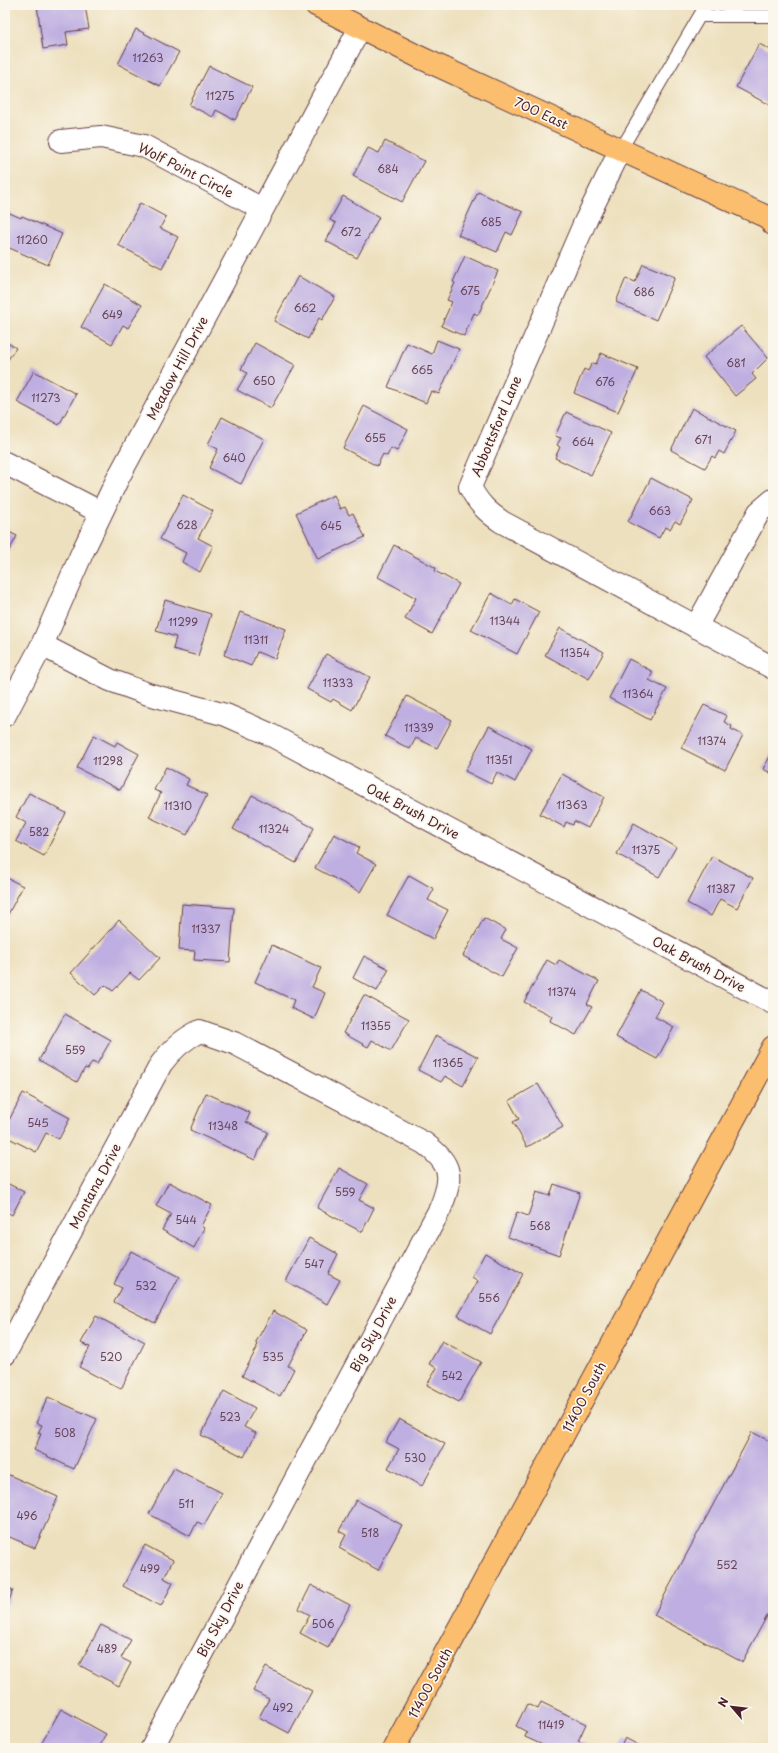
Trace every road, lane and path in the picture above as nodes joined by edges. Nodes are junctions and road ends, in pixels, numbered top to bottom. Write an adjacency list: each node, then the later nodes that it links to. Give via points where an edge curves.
1 (316, 5): 5 (main road, 700 East)
2 (706, 5): 3 (lane)
3 (700, 16): 4 (lane); 7 (lane)
4 (773, 16)
5 (360, 28): 7 (main road, 700 East); 8 (street, Meadow Hill Drive)
6 (60, 141): 8 (street, Wolf Point Circle, via 101,137 144,146)
7 (620, 151): 9 (main road, 700 East); 13 (street, Abbottsford Lane, via 585,222 470,488 488,513 502,522)
8 (262, 210): 12 (street, Meadow Hill Drive)
9 (771, 218)
10 (5, 463): 12 (street)
11 (773, 500): 13 (street, via 759,512)
12 (100, 512): 14 (street, Meadow Hill Drive)
13 (696, 627): 15 (street, Abbottsford Lane)
14 (42, 645): 16 (street, Meadow Hill Drive); 17 (street, Oak Brush Drive, via 110,680 148,694 226,715 267,733)
15 (773, 668)
16 (5, 715)
17 (773, 1003)
18 (200, 1031): 20 (street, Montana Drive, via 184,1038 161,1064); 21 (street, Big Sky Drive, via 234,1043 424,1143 438,1154 448,1170 448,1190)
19 (773, 1047): 22 (main road, 11400 South)
20 (5, 1354)
21 (152, 1748)
22 (396, 1748)

